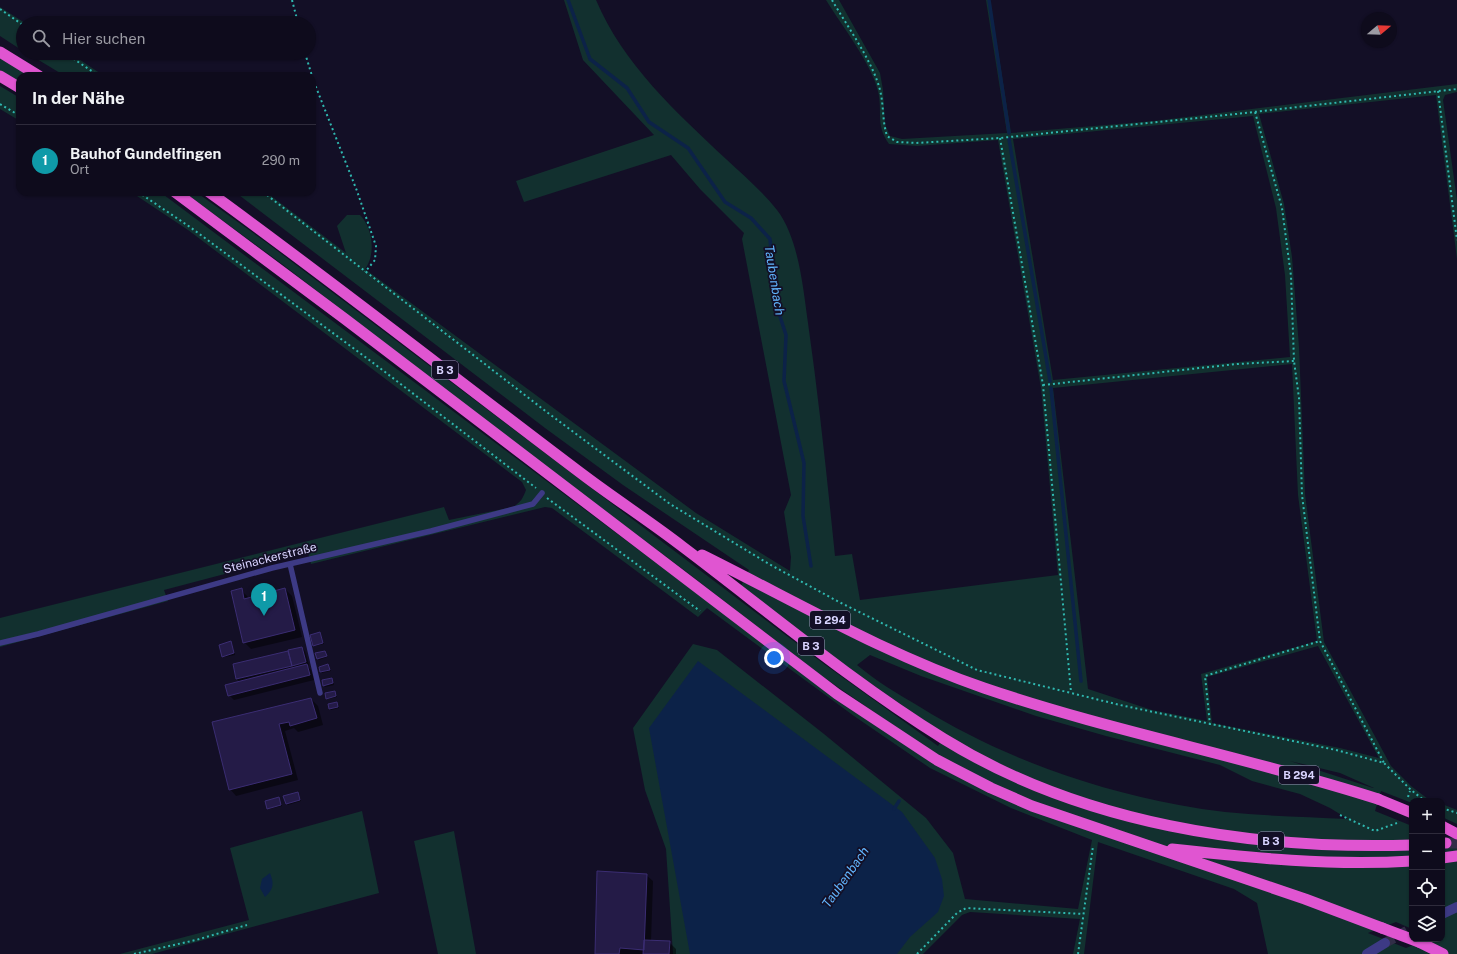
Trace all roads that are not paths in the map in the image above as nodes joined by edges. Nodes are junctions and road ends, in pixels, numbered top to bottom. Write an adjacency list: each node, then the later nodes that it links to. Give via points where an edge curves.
1 (0, 52): 2 (highway)
2 (32, 72)
3 (0, 76): 4 (highway)
4 (16, 86)
5 (180, 196): 16 (highway, B 3, via 345,318 837,694 881,724 937,760 991,788 1053,814)
6 (214, 196): 8 (highway, B 3, via 589,479)
7 (542, 493): 9 (lane, Steinackerstraße, via 533,504)
8 (682, 546): 12 (highway, B 294, bridge, via 882,647 982,687 1106,725 1280,770); 15 (highway, B 3, via 849,674 944,739 1017,777 1085,803 1132,817 1186,828 1278,842 1353,846)
9 (290, 564): 10 (lane, Steinackerstraße); 11 (lane)
10 (0, 643)
11 (320, 693)
12 (1409, 812)
13 (1445, 828): 14 (highway)
14 (1457, 834)
15 (1409, 845)
16 (1152, 846): 19 (highway, B 3, via 1307,862); 24 (highway, bridge, via 1382,928)
17 (1457, 856): 18 (highway)
18 (1445, 858)
19 (1409, 861)
20 (1457, 907): 21 (street)
21 (1445, 913)
22 (1385, 943): 23 (street)
23 (1367, 954)
24 (1443, 954)

